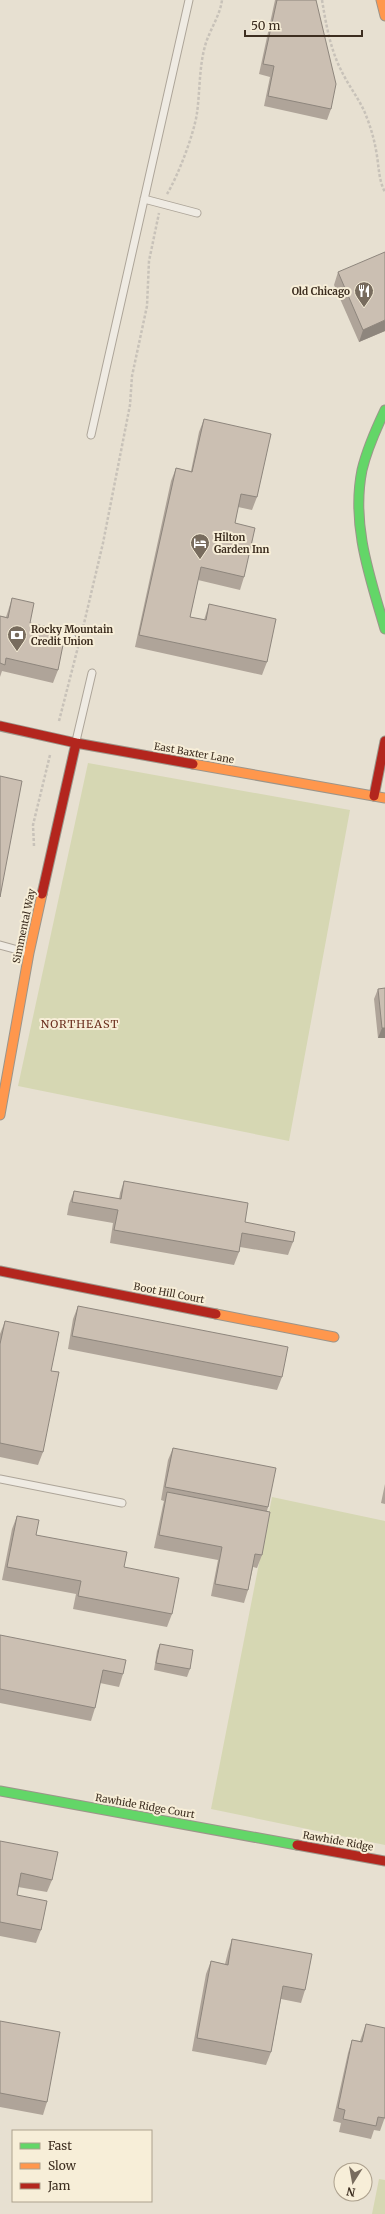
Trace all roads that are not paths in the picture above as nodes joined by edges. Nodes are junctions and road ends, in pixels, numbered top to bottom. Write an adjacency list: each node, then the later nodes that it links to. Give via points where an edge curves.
1 (189, 0): 4 (lane)
2 (381, 0): 3 (street)
3 (385, 16)
4 (144, 199): 5 (lane); 7 (lane)
5 (197, 213)
6 (385, 410): 8 (street, via 364,456 356,506 363,555)
7 (91, 436)
8 (385, 629)
9 (42, 631): 10 (lane)
10 (72, 638)
11 (92, 673): 14 (lane)
12 (0, 726): 14 (street, East Baxter Lane)
13 (385, 741): 15 (street)
14 (76, 743): 15 (street, East Baxter Lane); 18 (street, Simmental Way)
15 (374, 796): 16 (street, East Baxter Lane)
16 (385, 798)
17 (0, 945): 18 (lane)
18 (29, 953): 19 (street, Simmental Way)
19 (0, 1115)
20 (0, 1271): 21 (street, Boot Hill Court)
21 (334, 1337)
22 (0, 1479): 23 (lane)
23 (122, 1503)
24 (0, 1791): 25 (street, Rawhide Ridge Court)
25 (286, 1844): 26 (street, Rawhide Ridge)
26 (385, 1861)

